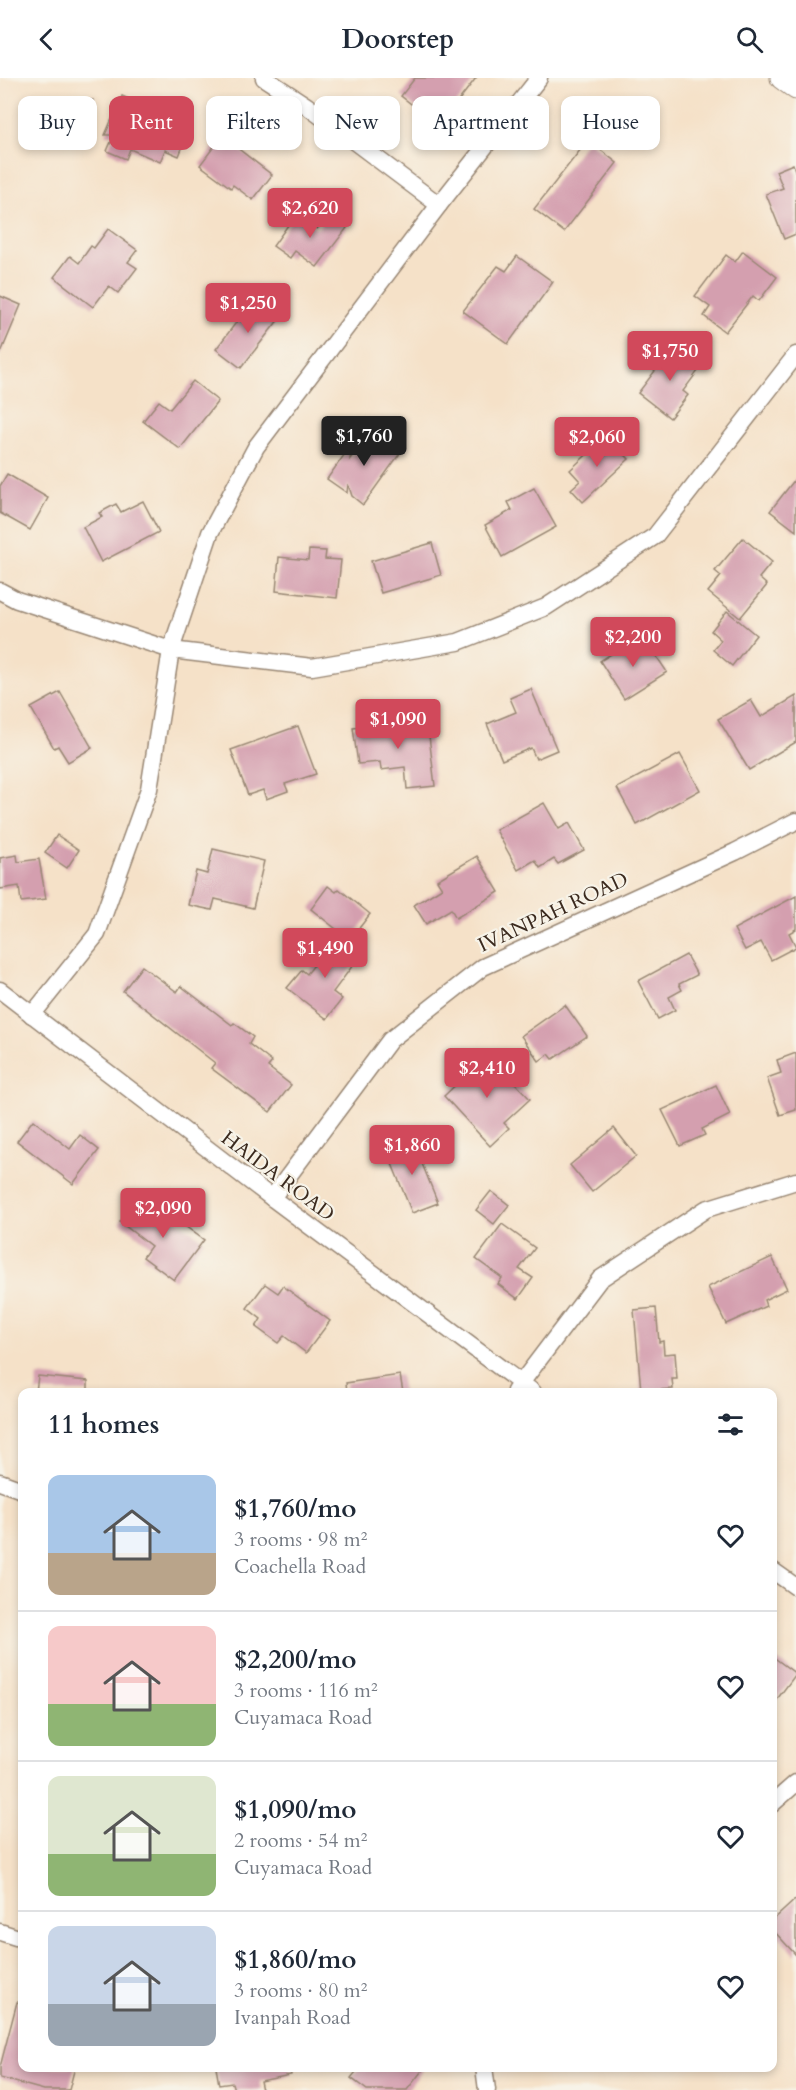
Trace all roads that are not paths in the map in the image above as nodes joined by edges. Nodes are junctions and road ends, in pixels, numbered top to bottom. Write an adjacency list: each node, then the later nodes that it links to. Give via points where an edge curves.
1 (264, 78): 5 (street)
2 (539, 78): 5 (street)
3 (781, 78): 4 (street)
4 (796, 89)
5 (439, 205): 8 (street, via 256,447 210,533)
6 (796, 355): 8 (street, via 655,536 546,607 458,642 312,667)
7 (0, 591): 8 (street)
8 (171, 650): 11 (street, via 149,789 97,934)
9 (796, 821): 13 (street, IVANPAH ROAD, via 483,967 390,1040)
10 (0, 990): 11 (street, HAIDA ROAD)
11 (32, 1015): 13 (street, HAIDA ROAD)
12 (796, 1181): 15 (street, via 706,1209 600,1278)
13 (272, 1198): 14 (street, HAIDA ROAD)
14 (522, 1388)
15 (524, 1388)
16 (0, 1482): 17 (street)
17 (18, 1489)
18 (777, 1574): 19 (street)
19 (796, 1587)
20 (796, 1783): 21 (street)
21 (777, 1799)
22 (0, 1932): 23 (street)
23 (18, 1938)
24 (485, 2072): 25 (street)
25 (487, 2090)

